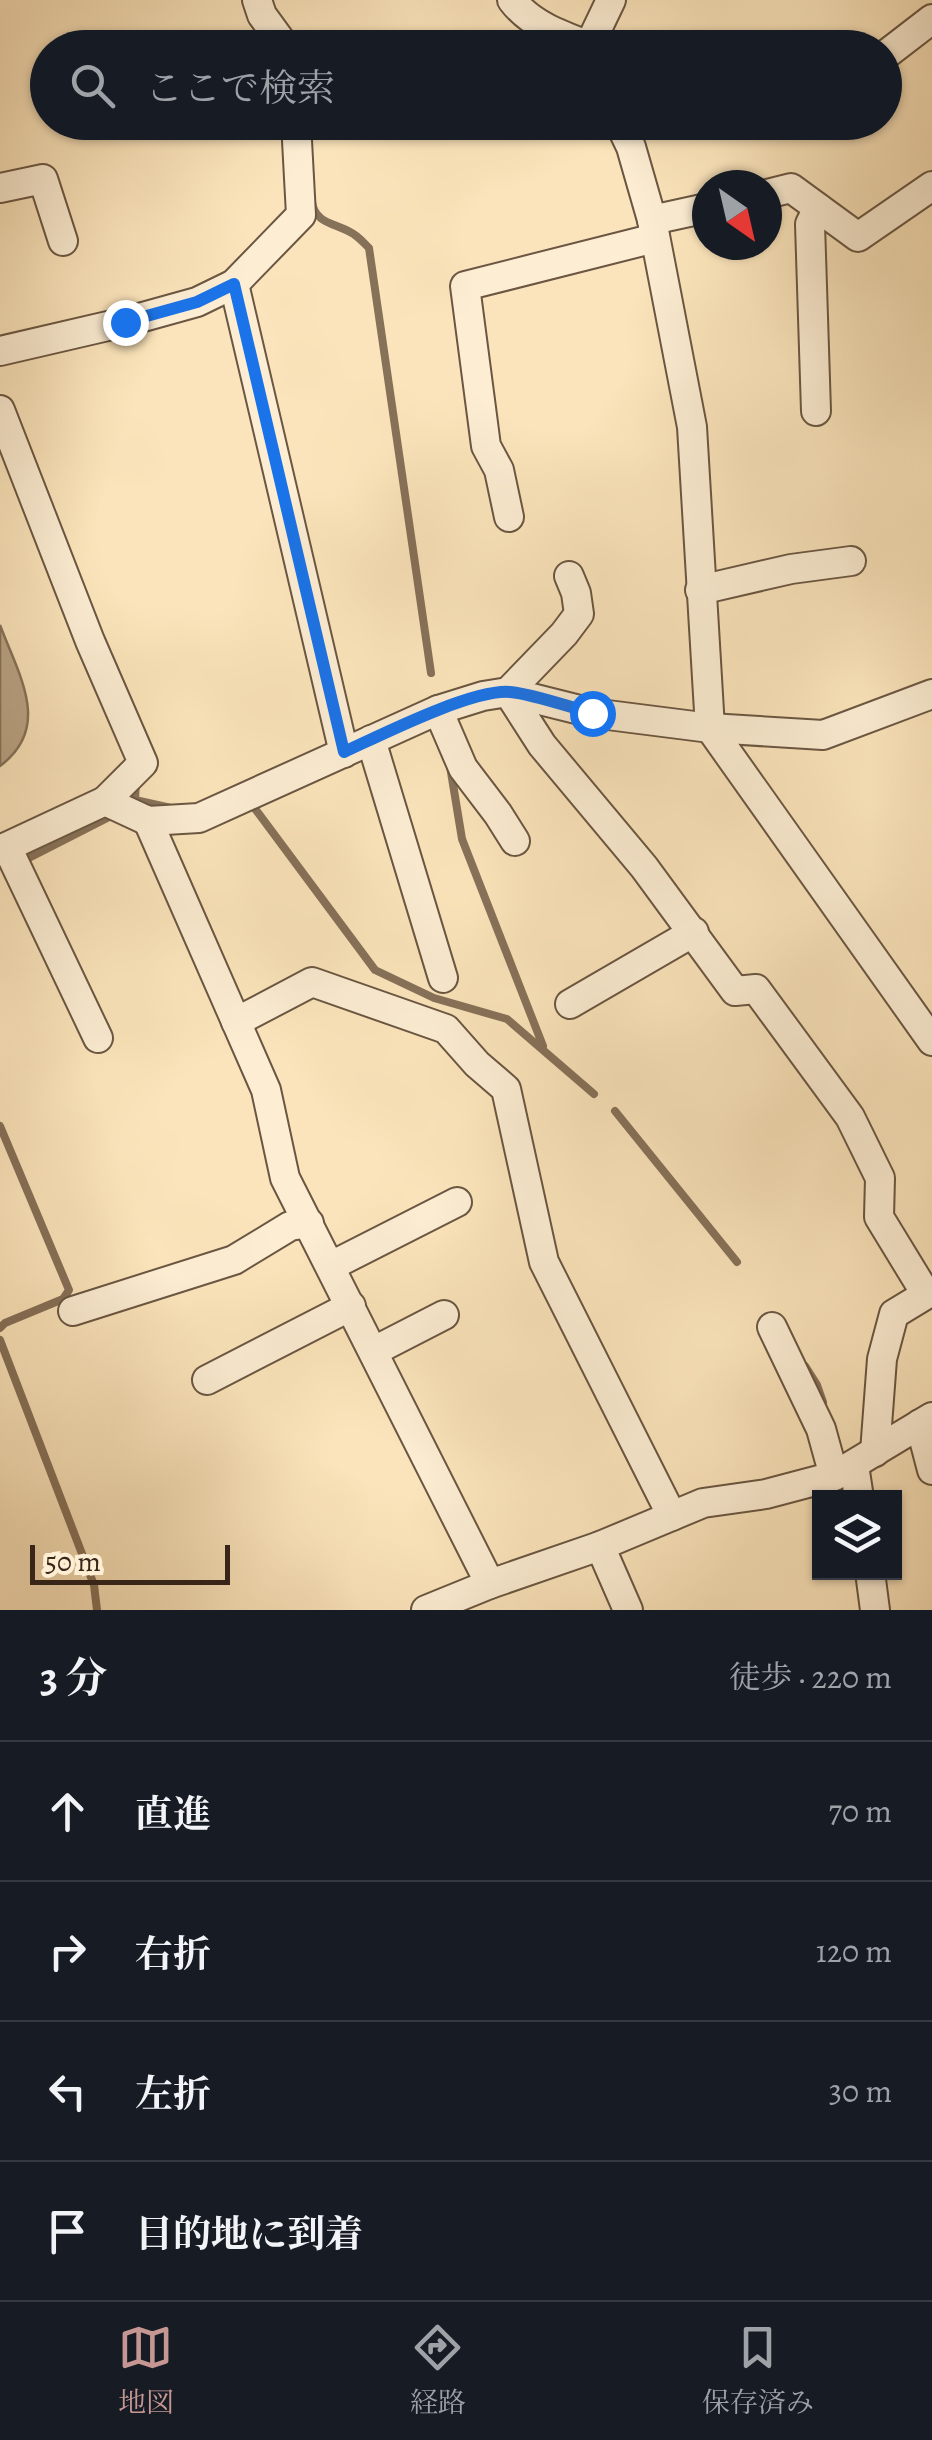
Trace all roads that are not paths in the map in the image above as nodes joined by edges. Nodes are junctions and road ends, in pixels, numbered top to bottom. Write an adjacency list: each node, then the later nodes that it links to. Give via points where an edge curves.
1 (257, 0): 5 (street)
2 (512, 0): 6 (street)
3 (611, 0): 7 (street)
4 (932, 19): 8 (street)
5 (273, 30)
6 (549, 30)
7 (596, 30)
8 (902, 42)
9 (297, 140): 18 (street, via 301,216)
10 (628, 140): 16 (street)
11 (932, 186): 14 (street, via 858,237)
12 (0, 188): 17 (street, via 43,179)
13 (782, 190): 14 (street, via 791,188)
14 (818, 208): 21 (street, via 810,224)
15 (692, 214): 16 (street)
16 (653, 229): 22 (street, via 465,286 486,446 500,470); 25 (street, via 692,428)
17 (63, 241)
18 (234, 284): 19 (street, via 197,302); 31 (street)
19 (0, 351)
20 (0, 410): 32 (street, via 143,763)
21 (816, 411)
22 (509, 518)
23 (852, 561): 25 (street)
24 (569, 576): 26 (street, via 579,614)
25 (700, 590): 29 (street)
26 (508, 692): 28 (street); 29 (street, via 592,713); 35 (street, via 542,745)
27 (932, 694): 29 (street, via 823,735)
28 (438, 710): 30 (street); 33 (street, via 463,768)
29 (710, 728): 40 (street)
30 (371, 740): 31 (street); 36 (street)
31 (344, 752): 32 (street, via 199,818)
32 (124, 810): 34 (street); 38 (street)
33 (515, 840)
34 (10, 856): 39 (street)
35 (694, 932): 37 (street); 44 (street, via 735,992 756,990 850,1117 880,1178 879,1217)
36 (443, 978)
37 (570, 1004)
38 (236, 1022): 42 (street, via 266,1090 285,1178); 55 (street, via 312,982 446,1029 506,1090 544,1262)
39 (98, 1038)
40 (932, 1042)
41 (456, 1202): 43 (street)
42 (309, 1222): 43 (street); 46 (street, via 290,1226 234,1260)
43 (331, 1266): 45 (street)
44 (929, 1292): 52 (street, via 894,1314)
45 (350, 1306): 49 (street); 50 (street)
46 (74, 1312)
47 (444, 1315): 49 (street)
48 (772, 1328): 52 (street, via 821,1429)
49 (374, 1352): 58 (street)
50 (206, 1380)
51 (926, 1421): 52 (street); 53 (street)
52 (854, 1465): 54 (street); 55 (street)
53 (932, 1470)
54 (858, 1490)
55 (672, 1516): 56 (street)
56 (600, 1546): 58 (street); 61 (street)
57 (871, 1580): 62 (street)
58 (490, 1584): 59 (street)
59 (461, 1604): 60 (street)
60 (426, 1610)
61 (628, 1610)
62 (875, 1610)

